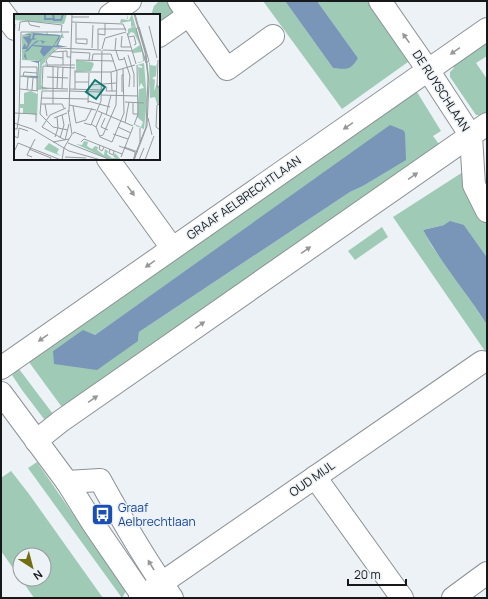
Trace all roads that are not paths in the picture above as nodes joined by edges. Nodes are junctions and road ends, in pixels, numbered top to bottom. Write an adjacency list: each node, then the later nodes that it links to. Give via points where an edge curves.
1 (130, 1): 5 (street)
2 (380, 1): 10 (street, DE RUYSCHLAAN, one-way to 2)
3 (184, 8): 8 (street); 9 (street, via 227,69)
4 (1, 10): 6 (street)
5 (111, 14)
6 (14, 28)
7 (487, 29): 10 (street, GRAAF AELBRECHTLAAN, one-way to 10)
8 (160, 35)
9 (273, 36)
10 (428, 70): 11 (street, DE RUYSCHLAAN); 14 (street, GRAAF AELBRECHTLAAN, one-way to 14)
11 (479, 130): 13 (street, DE RUYSCHLAAN, via 474,185); 18 (street, one-way to 11, via 61,421)
12 (109, 160): 14 (street, one-way to 14)
13 (487, 211)
14 (172, 248): 16 (street, GRAAF AELBRECHTLAAN, one-way to 16)
15 (482, 362): 19 (street, OUD MIJL)
16 (1, 368)
17 (1, 393): 18 (street)
18 (36, 441): 20 (street)
19 (315, 477): 22 (street, OUD MIJL); 24 (street)
20 (67, 482): 22 (street, one-way to 20, via 100,480); 23 (street)
21 (487, 574): 25 (street)
22 (167, 591): 23 (street, OUD MIJL)
23 (142, 597)
24 (402, 598)
25 (453, 598)

